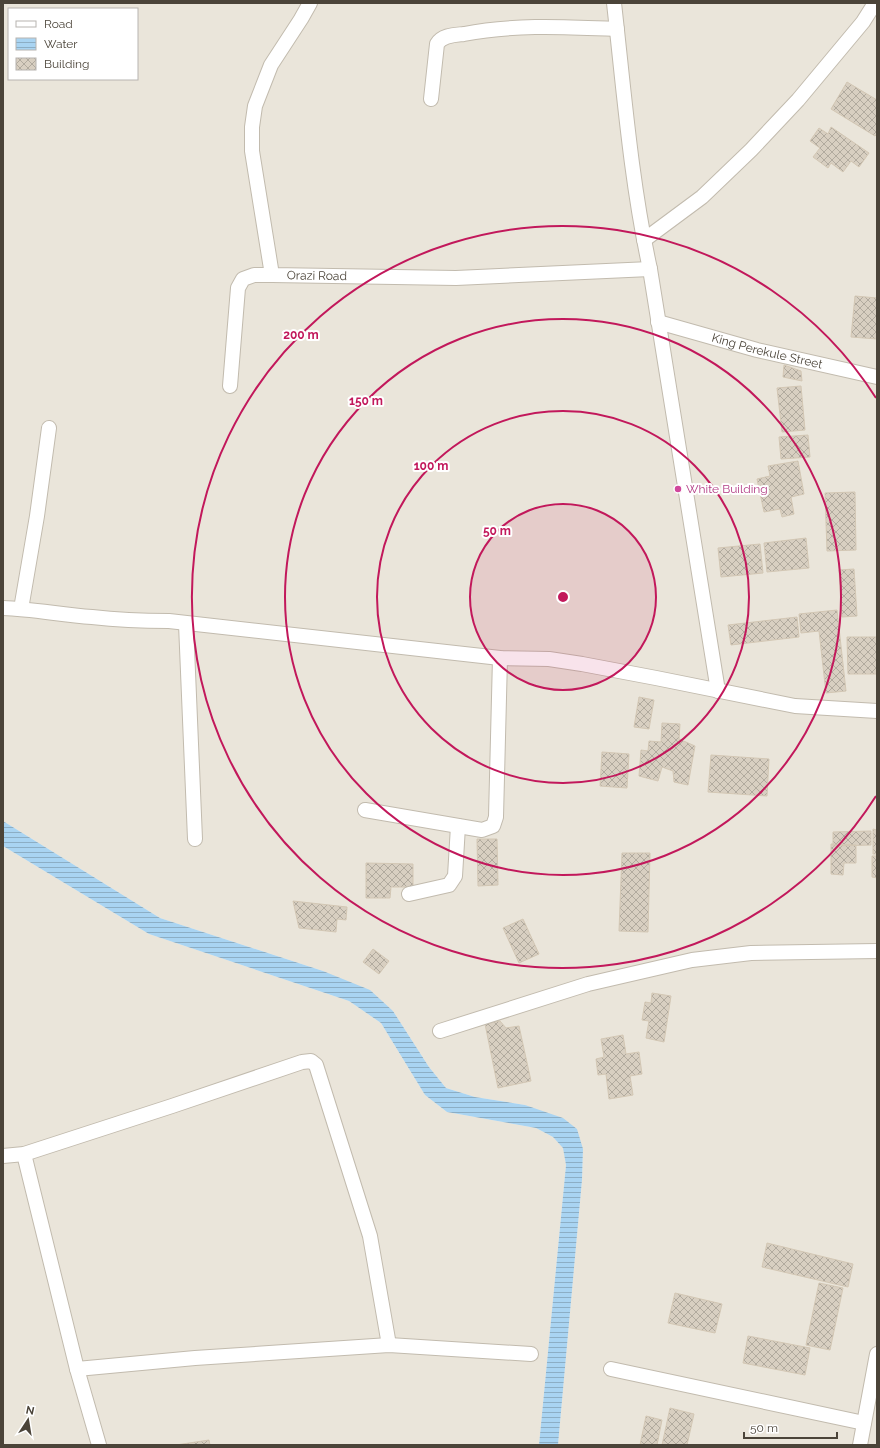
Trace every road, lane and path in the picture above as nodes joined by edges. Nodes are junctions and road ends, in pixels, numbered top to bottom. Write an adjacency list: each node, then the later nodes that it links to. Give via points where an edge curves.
1 (310, 3): 8 (street, Orazi Road, via 271,65 255,106 252,127 252,151)
2 (614, 3): 4 (street)
3 (875, 3): 6 (street, via 863,22 798,100 751,150 702,197)
4 (617, 29): 5 (street, via 505,28 443,38 437,44); 6 (street)
5 (431, 99)
6 (644, 240): 7 (street)
7 (650, 269): 8 (street, Orazi Road, via 456,278); 9 (street)
8 (272, 275): 11 (street, via 254,275 243,279 238,288)
9 (658, 322): 10 (street, King Perekule Street, via 757,350); 17 (street)
10 (877, 377)
11 (230, 386)
12 (49, 428): 14 (street)
13 (3, 608): 14 (street)
14 (21, 609): 15 (street)
15 (186, 624): 16 (street); 21 (street)
16 (500, 658): 17 (street, via 549,659); 20 (street, via 496,817 493,826 482,830)
17 (718, 691): 18 (street, via 795,706)
18 (877, 711)
19 (365, 810): 20 (street)
20 (458, 826): 22 (street, via 455,876 449,885)
21 (195, 839)
22 (409, 894)
23 (877, 951): 24 (street, via 751,953 692,960 588,984)
24 (440, 1031)
25 (24, 1154): 26 (street); 27 (street, via 311,1061 316,1065 370,1236); 30 (street)
26 (3, 1156)
27 (389, 1345): 28 (street); 30 (street)
28 (531, 1354)
29 (877, 1354): 32 (street)
30 (77, 1369): 33 (street)
31 (611, 1369): 32 (street)
32 (864, 1423): 34 (street)
33 (99, 1445)
34 (860, 1445)

